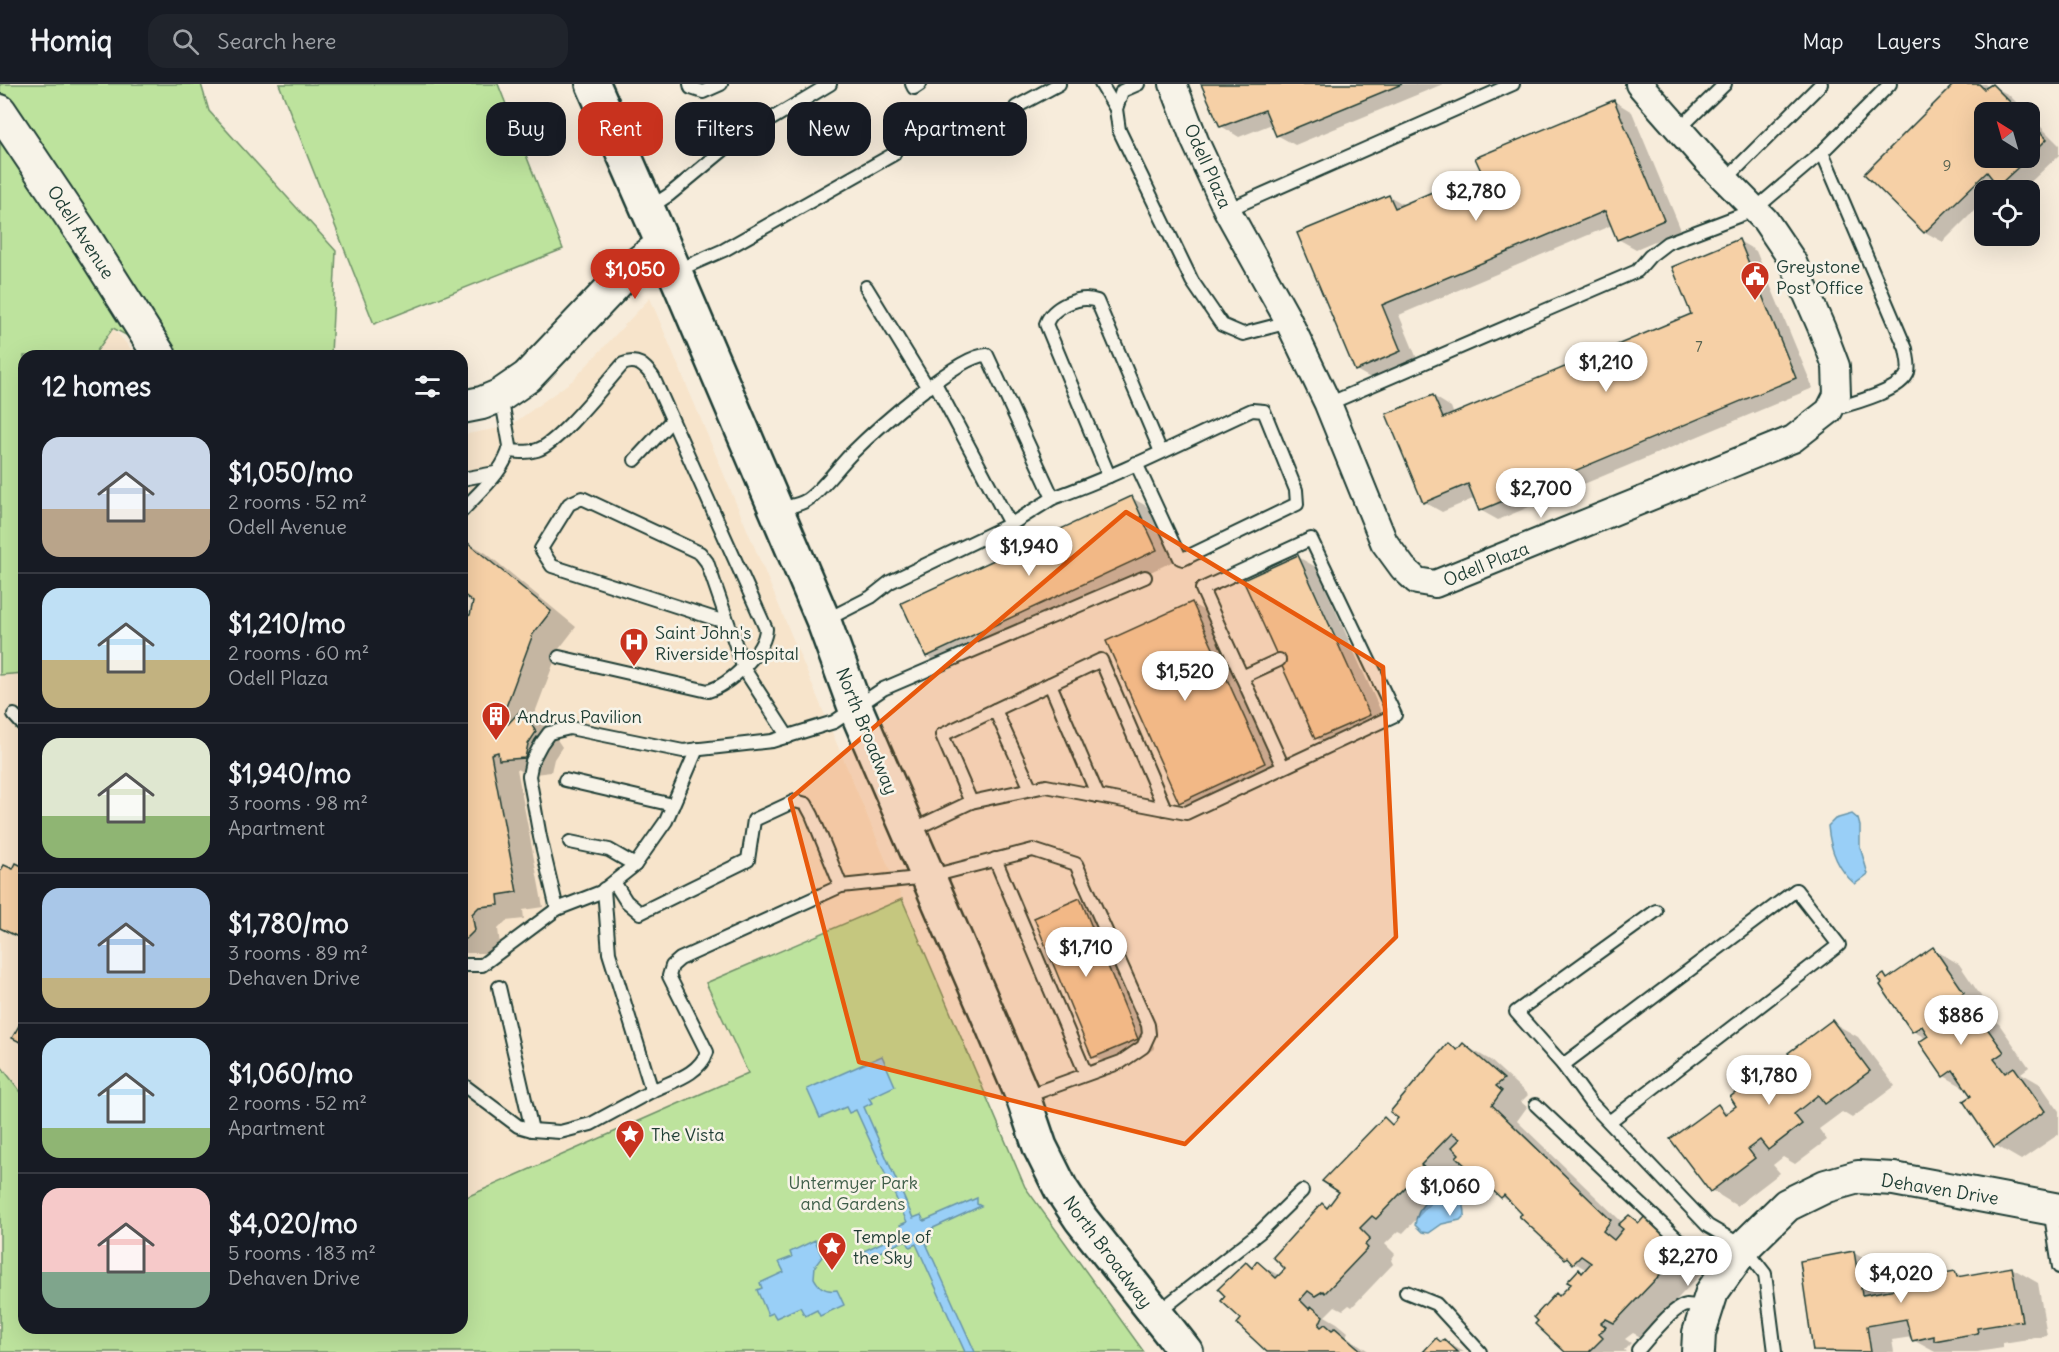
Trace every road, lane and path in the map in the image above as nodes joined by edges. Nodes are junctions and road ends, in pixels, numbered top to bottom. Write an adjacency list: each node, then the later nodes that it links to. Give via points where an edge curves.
1 (593, 84): 23 (main road, North Broadway)
2 (690, 84): 3 (lane, via 703,92)
3 (721, 84)
4 (830, 84): 23 (lane, via 733,142)
5 (912, 84): 6 (lane, via 914,88)
6 (920, 84)
7 (1059, 84): 16 (lane)
8 (1101, 84): 17 (lane)
9 (1138, 84): 17 (lane, via 1122,91)
10 (1173, 84): 24 (street, Odell Plaza)
11 (1513, 84): 24 (lane)
12 (1725, 84): 19 (lane)
13 (1821, 84): 22 (lane)
14 (1890, 84): 20 (lane)
15 (1641, 85): 19 (street)
16 (1025, 102)
17 (1116, 109): 28 (lane, via 1119,130 1192,281 1222,325 1243,334)
18 (0, 111): 29 (street, Odell Avenue)
19 (1679, 129): 22 (street)
20 (1822, 152): 25 (lane); 34 (lane, via 1906,348 1909,371 1903,382)
21 (890, 156): 26 (lane, via 724,250)
22 (1725, 180): 25 (street)
23 (648, 209): 26 (main road, North Broadway)
24 (1227, 210): 28 (street, Odell Plaza)
25 (1754, 210): 32 (lane, via 1666,243 1637,271); 34 (street, via 1792,260 1832,353 1838,379 1837,395)
26 (669, 258): 31 (street, via 628,271 527,377); 45 (main road, North Broadway)
27 (866, 287): 30 (lane)
28 (1289, 322): 32 (street, Odell Plaza)
29 (156, 350)
30 (931, 386): 43 (lane, via 979,355 987,355); 45 (lane, via 890,418 807,501); 46 (lane)
31 (501, 395): 33 (street); 36 (lane)
32 (1328, 404): 34 (street, Odell Plaza, via 1384,542 1417,581 1435,585 1793,439)
33 (468, 406)
34 (1829, 411)
35 (672, 420): 36 (lane, via 653,377 645,367 630,361 557,437 539,450); 38 (lane); 52 (lane, via 766,628 766,636)
36 (509, 451): 40 (lane)
37 (1161, 452): 39 (lane); 39 (lane, via 1252,410 1264,411 1296,490 1296,504 1183,559); 41 (lane, via 1097,301 1079,300 1059,308 1048,316 1046,324)
38 (635, 460)
39 (1136, 464): 41 (lane)
40 (495, 473): 42 (lane); 44 (lane)
41 (1109, 476): 43 (lane)
42 (468, 478)
43 (1053, 498): 46 (lane)
44 (468, 504)
45 (776, 510): 48 (main road, North Broadway)
46 (1010, 524): 48 (lane, via 890,582)
47 (1145, 578): 55 (lane, via 883,689)
48 (824, 622): 55 (main road, North Broadway)
49 (728, 623): 49 (lane, via 707,562 700,553 582,498 569,504 541,549 552,566); 52 (lane)
50 (559, 657): 52 (lane, via 708,692)
51 (1279, 660): 53 (lane)
52 (744, 669): 59 (lane)
53 (1242, 677): 61 (lane); 61 (lane, via 1202,589 1311,539 1395,715)
54 (1050, 684): 56 (lane); 64 (lane); 67 (lane, via 1101,660)
55 (855, 707): 59 (lane, via 834,722); 68 (main road, North Broadway)
56 (995, 710): 63 (lane); 65 (lane, via 942,735)
57 (14, 715): 58 (lane)
58 (18, 719)
59 (788, 737): 60 (lane)
60 (697, 749): 66 (lane); 75 (lane, via 683,751 570,728 549,733 532,760 529,776)
61 (1283, 767): 67 (lane, via 1186,813)
62 (565, 780): 66 (lane)
63 (1031, 789): 64 (lane, via 1046,786); 65 (lane)
64 (1098, 796): 67 (lane)
65 (971, 802): 68 (lane)
66 (673, 805): 71 (lane)
67 (1165, 809)
68 (909, 831): 72 (main road, North Broadway)
69 (570, 842): 71 (lane, via 609,850)
70 (995, 859): 72 (lane); 80 (lane); 80 (lane, via 1033,850 1076,864 1144,1016 1149,1034 1143,1047 1121,1062)
71 (635, 866): 73 (lane)
72 (928, 878): 74 (lane); 83 (main road, North Broadway)
73 (609, 886): 74 (lane, via 640,913 748,860 754,820 795,801 806,804 812,815); 75 (lane); 82 (lane, via 609,953)
74 (841, 886): 82 (lane, via 672,966 669,976 707,1052 697,1070)
75 (556, 909): 77 (lane, via 482,965)
76 (1656, 911): 79 (lane, via 1516,1012)
77 (468, 965)
78 (499, 987): 86 (lane)
79 (1563, 1065): 85 (lane); 85 (lane, via 1796,890 1839,945)
80 (1086, 1074): 83 (lane)
81 (468, 1088): 86 (lane, via 518,1126)
82 (652, 1091): 86 (lane, via 591,1124 560,1132)
83 (1023, 1097): 94 (main road, North Broadway, via 1040,1148 1061,1189)
84 (1536, 1105): 91 (lane, via 1683,1244)
85 (1609, 1122): 89 (lane, via 1708,1226)
86 (532, 1130)
87 (1302, 1191): 94 (lane, via 1260,1232)
88 (2054, 1209): 89 (street, Dehaven Drive, via 1894,1179 1858,1177 1826,1185 1787,1205); 90 (lane)
89 (1744, 1247): 91 (street, Dehaven Drive); 99 (lane, via 1765,1274)
90 (2059, 1267)
91 (1725, 1274): 93 (street, Dehaven Drive, via 1712,1292)
92 (1406, 1292): 97 (lane, via 1436,1304)
93 (1707, 1309): 95 (lane, via 1681,1306); 98 (street, Dehaven Drive)
94 (1155, 1314): 96 (main road, North Broadway)
95 (1638, 1350)
96 (1186, 1352)
97 (1480, 1352)
98 (1698, 1352)
99 (1775, 1352)

